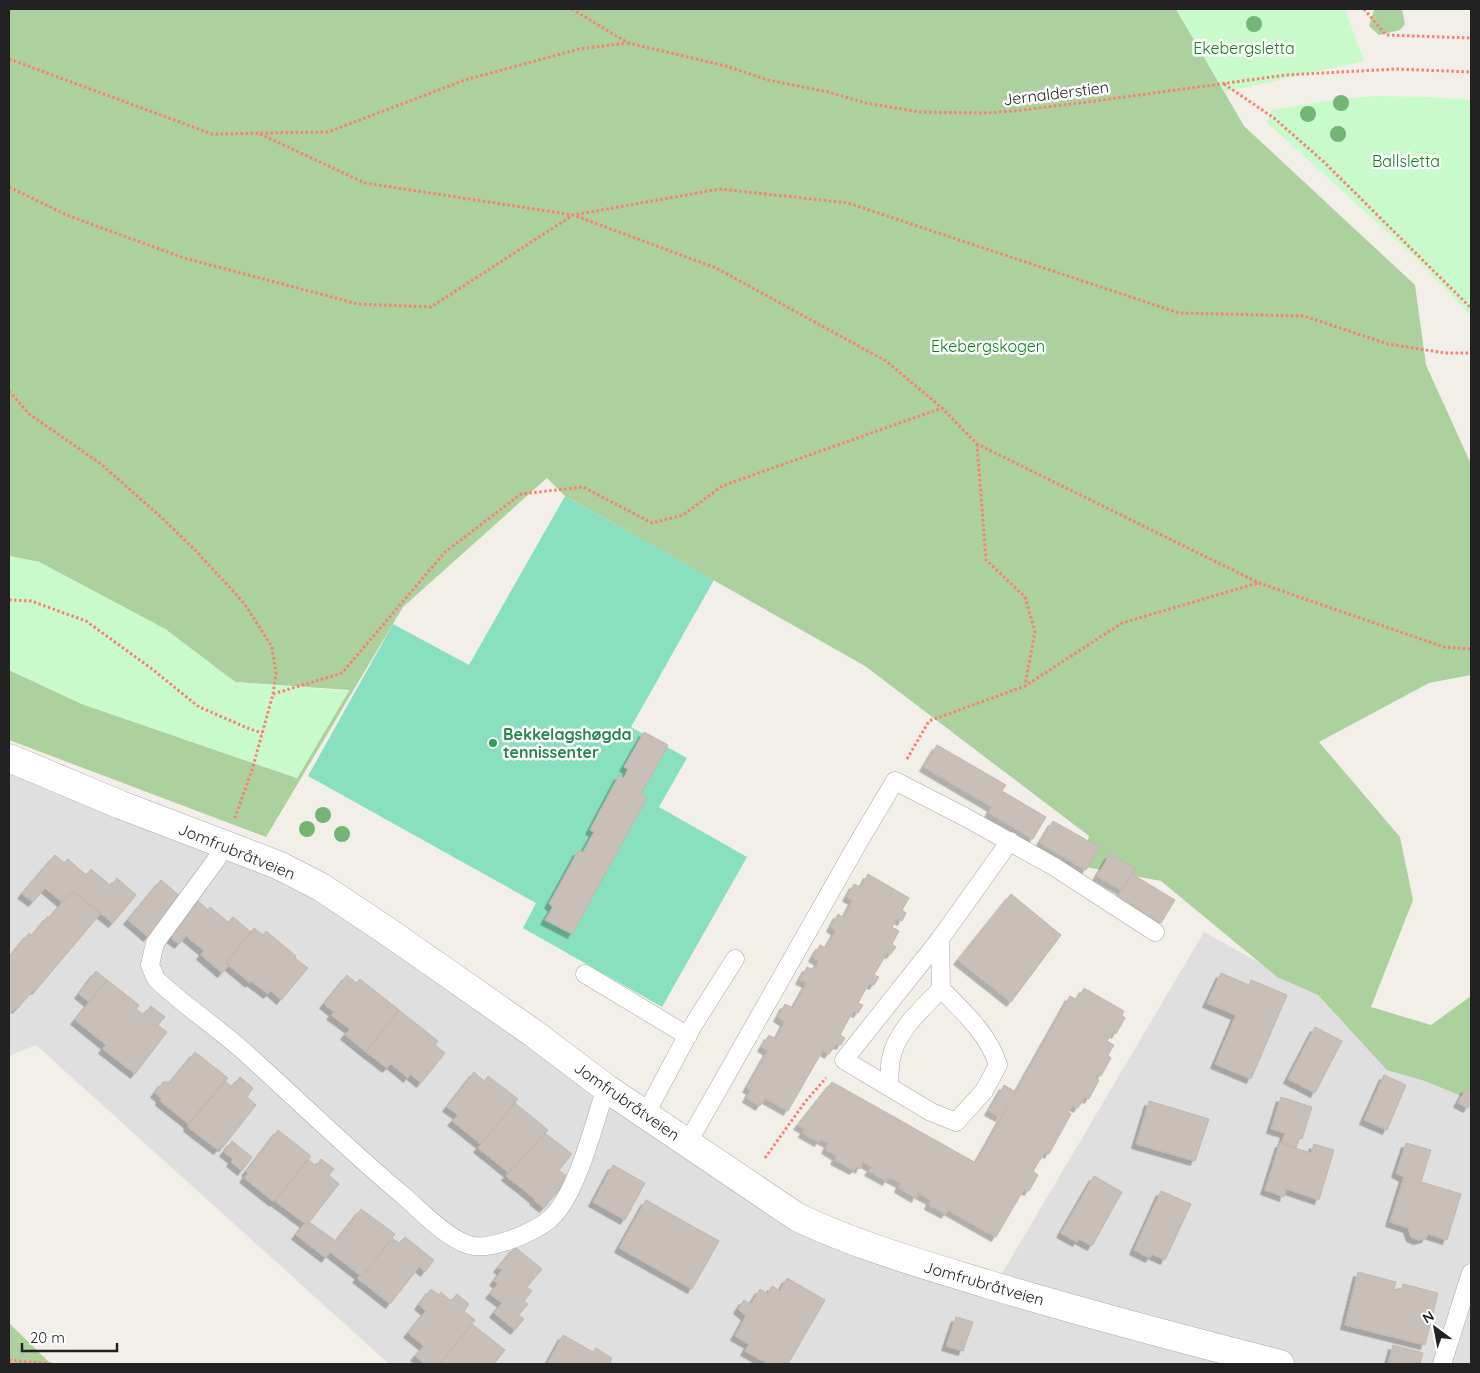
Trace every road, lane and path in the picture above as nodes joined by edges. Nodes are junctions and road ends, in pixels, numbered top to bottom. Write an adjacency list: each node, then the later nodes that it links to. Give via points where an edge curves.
1 (572, 9): 4 (path, Jernalderstien)
2 (1364, 9): 3 (path, via 1386,35)
3 (1471, 38)
4 (628, 43): 7 (path, Jernalderstien, via 726,66 768,80 920,112 1014,111); 8 (path, via 580,49 465,80 328,132)
5 (9, 60): 8 (path, via 212,134)
6 (1471, 72): 7 (path, Jernalderstien, via 1362,70 1286,75)
7 (1223, 84): 11 (path, via 1274,118 1306,146)
8 (260, 134): 10 (path, via 365,183)
9 (9, 188): 10 (path, via 69,216 184,258 358,304 431,307)
10 (573, 215): 12 (path, via 720,189 848,203 1179,313 1304,316 1388,344 1446,353); 14 (path, via 716,268 886,361)
11 (1471, 308)
12 (1471, 353)
13 (9, 391): 20 (path, via 30,414 125,484 196,551 244,604 272,647 276,673)
14 (942, 408): 15 (path); 20 (path, via 722,486 683,514 652,522 583,487 521,494 445,552 342,673)
15 (977, 444): 16 (path); 19 (path, via 986,560 1025,596 1035,632)
16 (1259, 583): 18 (path, via 1444,647); 19 (path, via 1122,623)
17 (9, 600): 21 (path, via 31,602 86,621 199,707)
18 (1471, 649)
19 (1025, 686): 23 (path, via 929,721)
20 (273, 694): 21 (path)
21 (262, 733): 25 (path)
22 (9, 758): 25 (street, Jomfrubråtveien, via 112,802)
23 (896, 781): 24 (lane); 36 (lane, via 862,835)
24 (1010, 841): 26 (lane); 27 (lane)
25 (224, 844): 34 (street, Jomfrubråtveien, via 278,865 320,887 533,1033); 34 (lane, via 216,860 155,943 150,965 156,979 247,1054 361,1160 442,1229 466,1244 480,1246 505,1242 551,1218 575,1180)
26 (1154, 932)
27 (940, 939): 30 (lane); 32 (lane)
28 (735, 959): 31 (lane)
29 (585, 974): 31 (lane)
30 (941, 989): 33 (lane, via 900,1036 891,1058); 33 (lane, via 964,1012 994,1051 998,1065 984,1091 956,1122 931,1112)
31 (688, 1036): 35 (lane)
32 (844, 1060): 33 (lane); 37 (path, via 805,1102)
33 (889, 1087)
34 (606, 1088): 35 (street, Jomfrubråtveien)
35 (645, 1115): 36 (street, Jomfrubråtveien)
36 (687, 1144): 37 (street, Jomfrubråtveien)
37 (747, 1184): 41 (street, Jomfrubråtveien, via 797,1217 887,1254 1153,1332)
38 (1471, 1273): 42 (lane)
39 (9, 1360): 40 (path)
40 (52, 1364)
41 (1280, 1364)
42 (1442, 1364)

